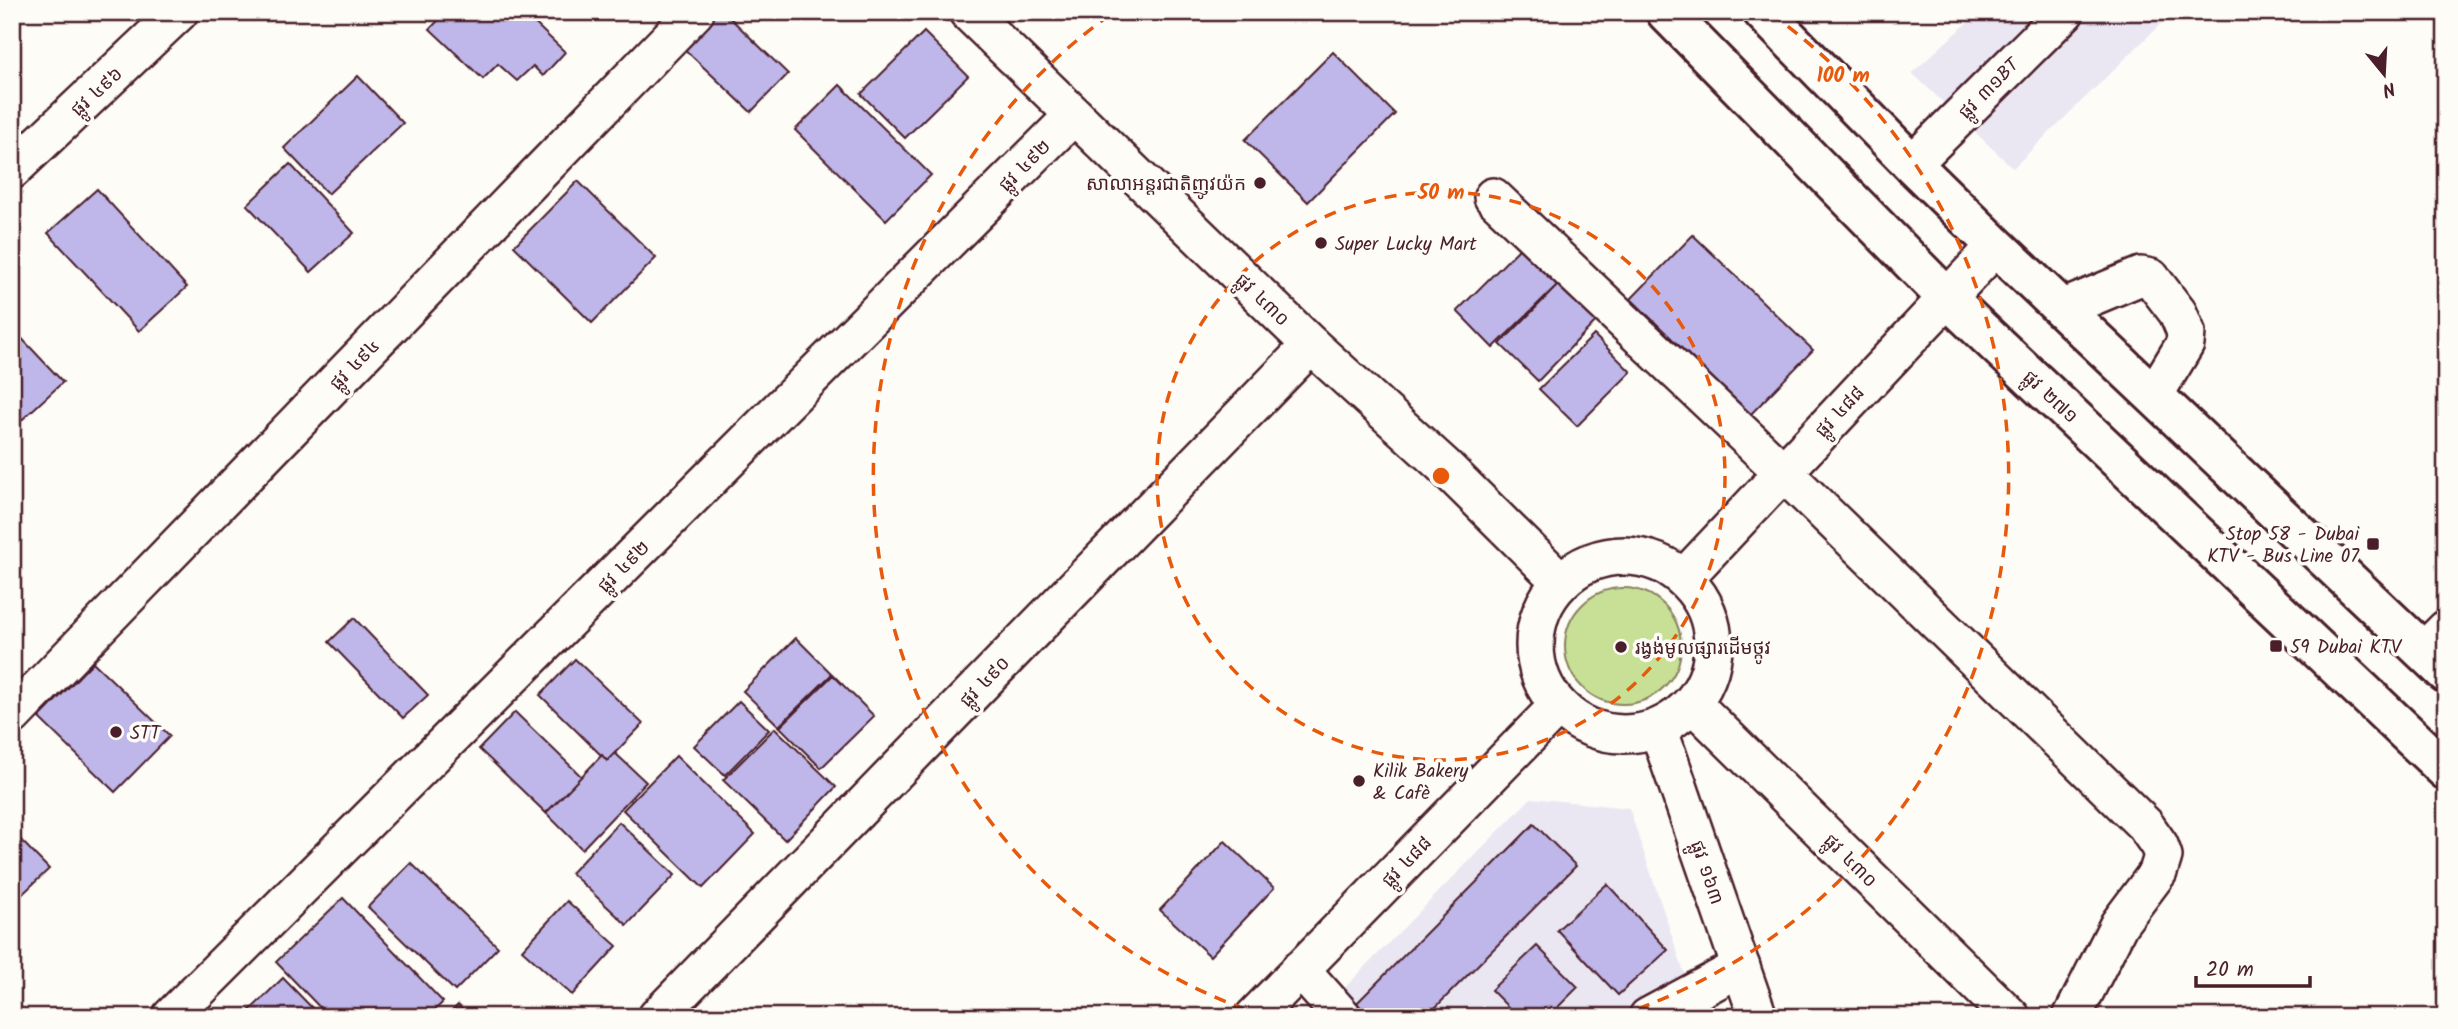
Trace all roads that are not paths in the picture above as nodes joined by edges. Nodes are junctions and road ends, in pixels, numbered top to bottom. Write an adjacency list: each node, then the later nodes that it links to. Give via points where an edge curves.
1 (179, 12): 9 (street, ផ្លូវ ៤៩៦)
2 (695, 12): 22 (street, ផ្លូវ ៤៩៤)
3 (968, 12): 7 (street, ផ្លូវ ៤៣០)
4 (1666, 12): 12 (main road, ផ្លូវ ២៧១)
5 (1763, 12): 8 (main road)
6 (2064, 12): 8 (street, ផ្លូវ ៣១BT)
7 (1074, 115): 14 (street, ផ្លូវ ៤៣០); 27 (street, ផ្លូវ ៤៩២)
8 (1912, 164): 11 (main road)
9 (12, 170)
10 (1493, 197): 16 (street)
11 (1996, 246): 12 (street, ផ្លូវ ៤៨៨); 13 (main road)
12 (1947, 297): 16 (street, ផ្លូវ ៤៨៨); 24 (main road, ផ្លូវ ២៧១)
13 (2062, 309): 15 (main road); 15 (street, via 2141,276 2151,278 2178,313 2186,332 2185,344)
14 (1311, 345): 18 (street, ផ្លូវ ៤៣០, via 1443,465); 28 (street, ផ្លូវ ៤៩០)
15 (2154, 395): 19 (main road)
16 (1782, 471): 17 (street, ផ្លូវ ៤៨៨); 34 (street, via 2146,825 2160,845 2163,856 2158,872 2119,923)
17 (1684, 578): 18 (street, via 1635,556 1595,562); 20 (street, via 1709,616 1713,638 1705,683)
18 (1560, 582): 21 (street, via 1542,611 1534,644 1545,688)
19 (2438, 651)
20 (1692, 703): 23 (street, via 1677,718); 33 (street, ផ្លូវ ៤៣០)
21 (1558, 706): 23 (street, via 1580,723 1605,732 1631,734); 26 (street, ផ្លូវ ៤៨៨)
22 (12, 716)
23 (1658, 727): 25 (street, ផ្លូវ ១៦៣)
24 (2446, 770)
25 (1741, 967): 31 (street); 32 (street, ផ្លូវ ១៦៣)
26 (1300, 969): 29 (street, ផ្លូវ ៤៨៨); 30 (street)
27 (172, 1017)
28 (657, 1017)
29 (1254, 1017)
30 (1343, 1017)
31 (1648, 1017)
32 (1759, 1017)
33 (2011, 1017)
34 (2072, 1017)

